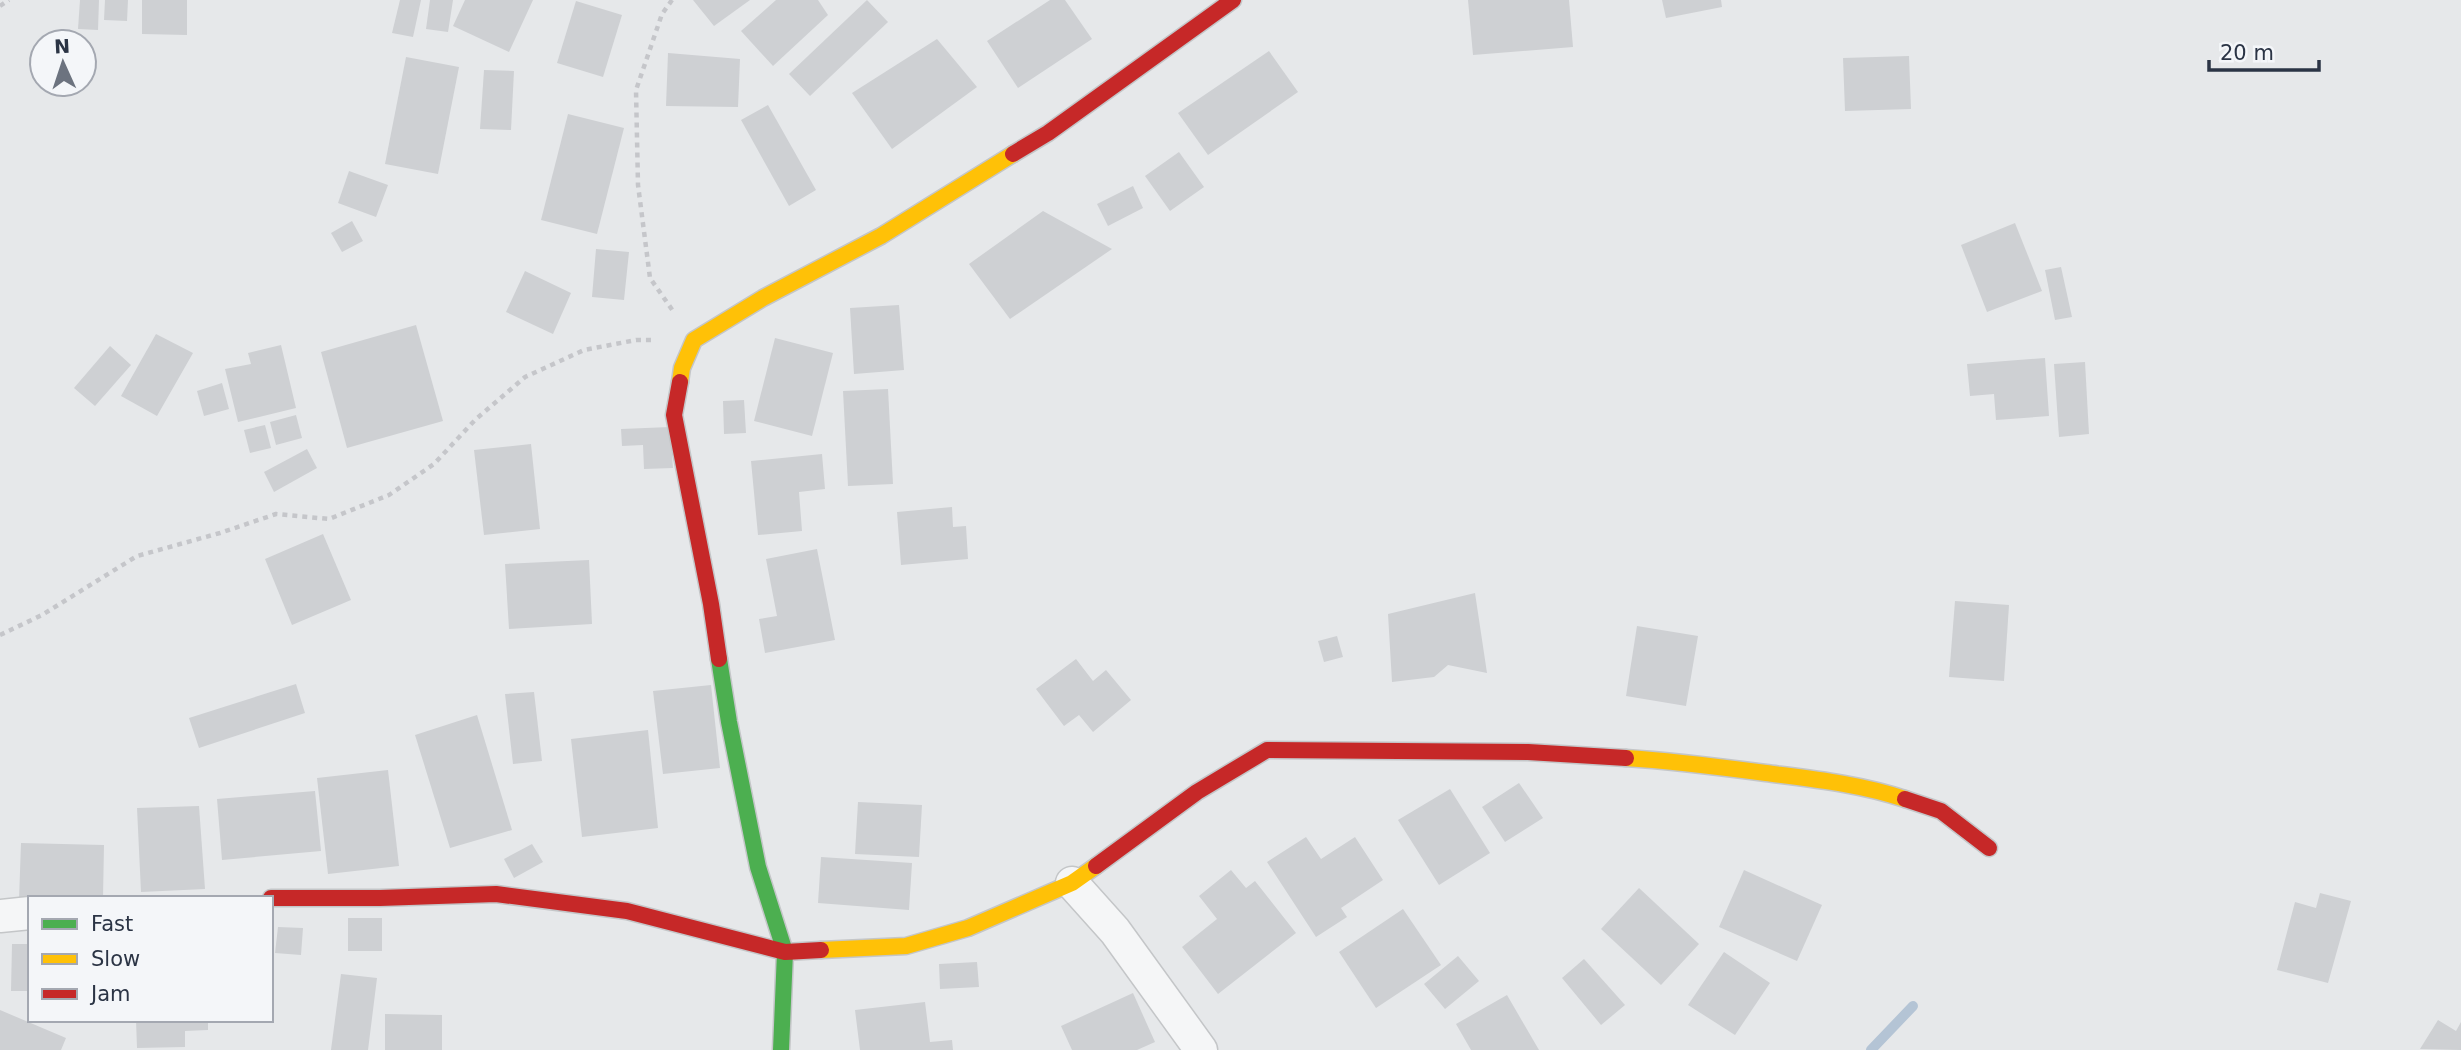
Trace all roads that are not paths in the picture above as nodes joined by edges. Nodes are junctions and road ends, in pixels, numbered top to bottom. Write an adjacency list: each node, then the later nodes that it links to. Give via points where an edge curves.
1 (1233, 0): 7 (street, via 1048,133 881,236 694,340 682,368 674,415 758,867)
2 (1989, 848): 3 (street, via 1941,811 1887,793 1805,779 1668,761 1541,752 1281,749 1254,756 1197,792)
3 (1072, 883): 7 (street, via 968,928 906,946); 9 (street, via 1115,931)
4 (273, 898): 7 (street, via 496,894 627,911)
5 (28, 913): 6 (street)
6 (0, 916)
7 (785, 952): 8 (street)
8 (781, 1050)
9 (1201, 1050)

